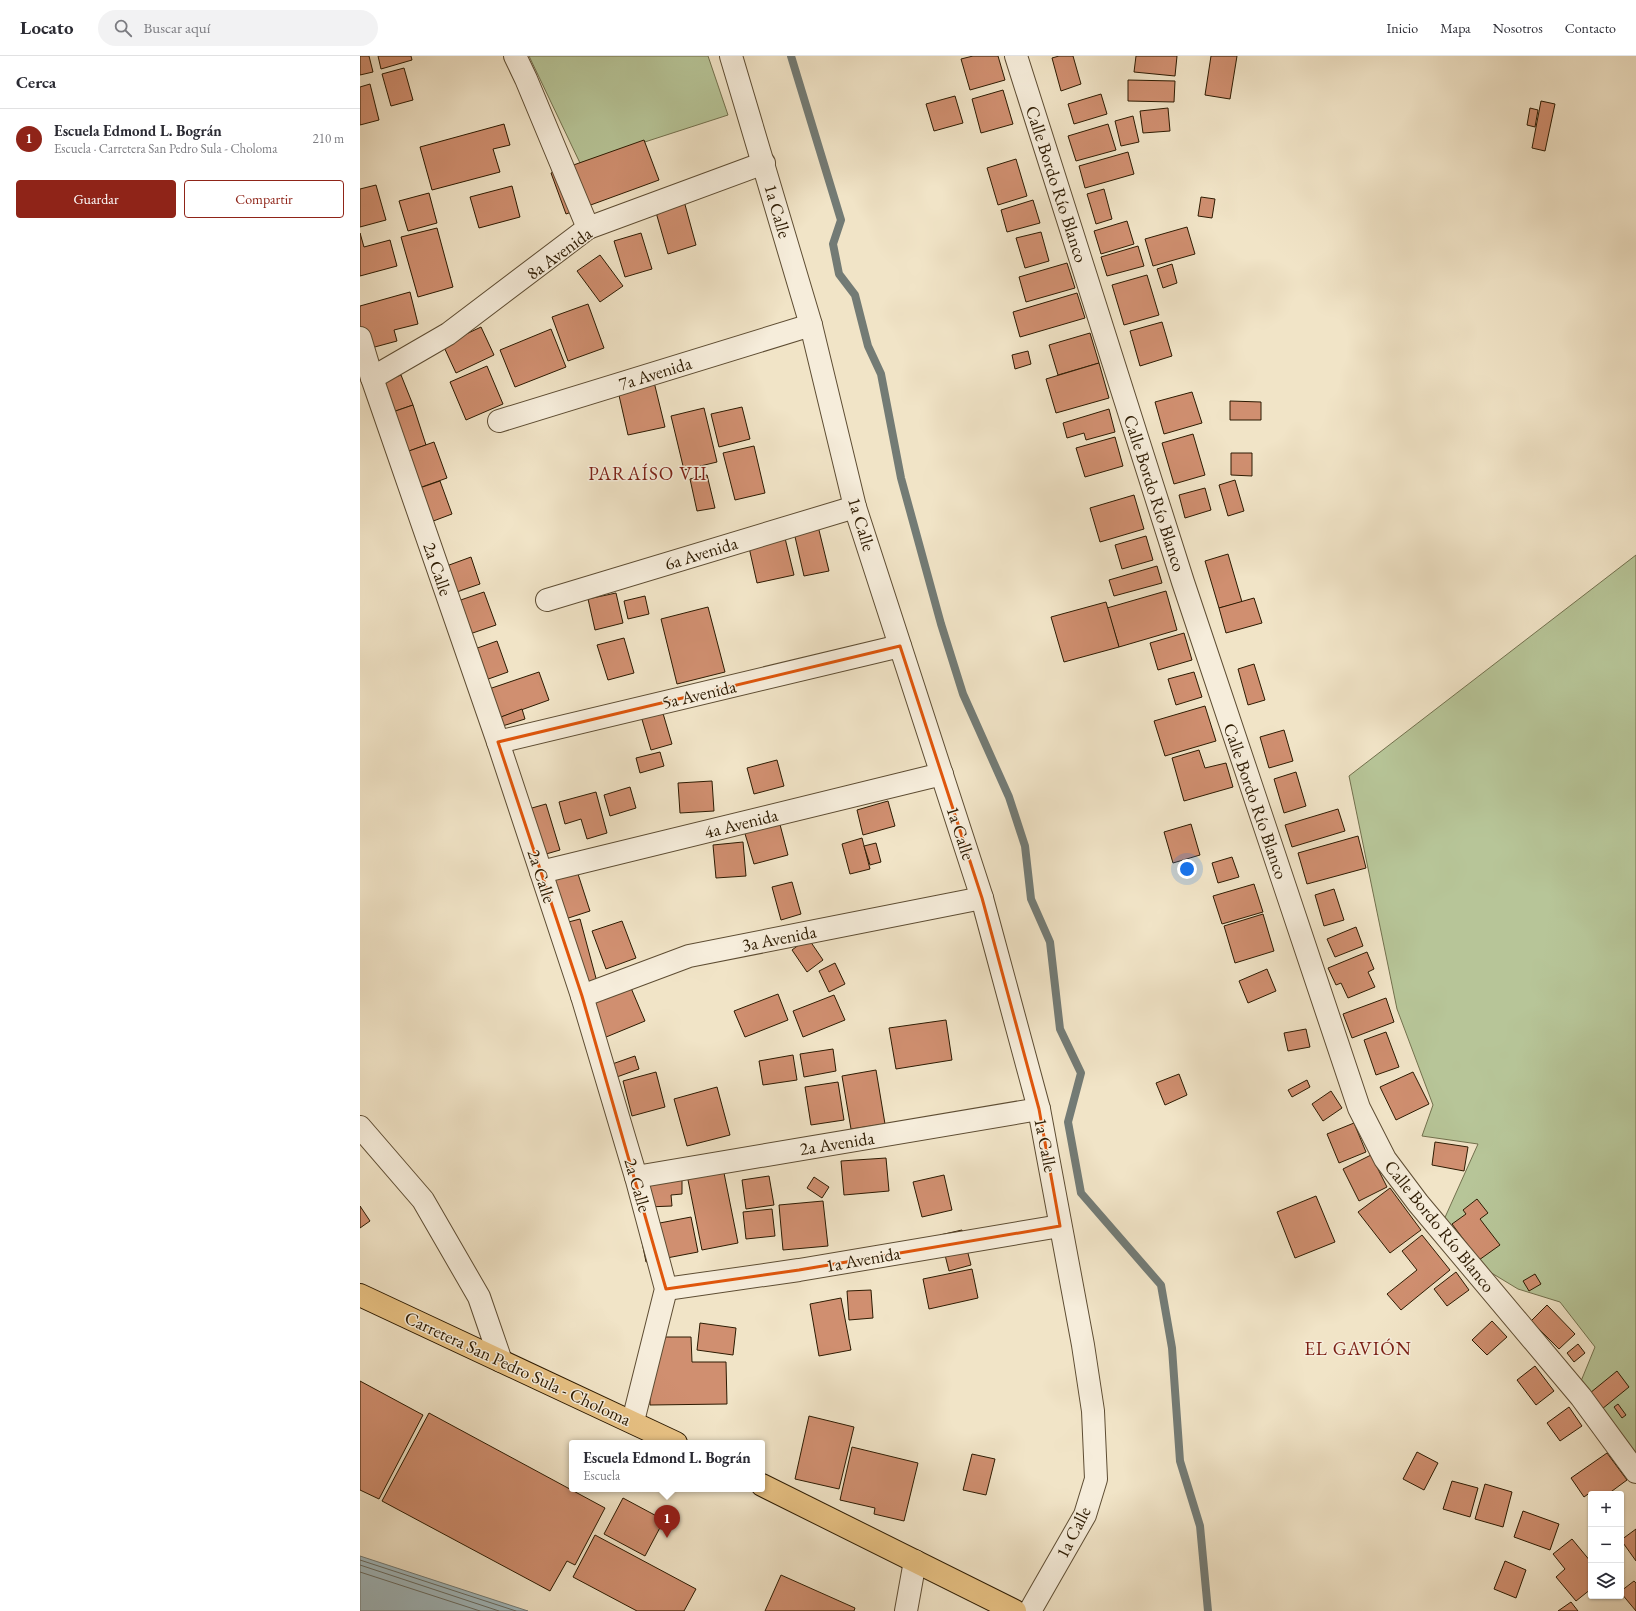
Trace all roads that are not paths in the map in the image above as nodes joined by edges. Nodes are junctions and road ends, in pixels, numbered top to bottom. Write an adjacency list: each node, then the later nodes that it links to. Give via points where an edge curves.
1 (515, 56): 5 (street)
2 (731, 56): 4 (street, 1a Calle)
3 (1016, 56): 27 (street, Calle Bordo Río Blanco, via 1183,582 1359,1108 1385,1159 1418,1203 1581,1397)
4 (764, 163): 5 (street, 8a Avenida); 6 (street, 1a Calle)
5 (588, 228): 8 (street, 8a Avenida, via 448,334)
6 (811, 325): 9 (street, 7a Avenida); 10 (street, 1a Calle)
7 (360, 338): 8 (street, 2a Calle)
8 (372, 378): 13 (street, 2a Calle)
9 (499, 420)
10 (855, 507): 11 (street, 6a Avenida); 12 (street, 1a Calle)
11 (547, 600)
12 (900, 646): 13 (street, 5a Avenida); 14 (street, 1a Calle)
13 (498, 742): 15 (street, 2a Calle)
14 (942, 774): 15 (street, 4a Avenida); 16 (street, 1a Calle)
15 (541, 872): 17 (street, 2a Calle)
16 (982, 898): 17 (street, 3a Avenida, via 690,956); 18 (street, 1a Calle)
17 (582, 996): 20 (street, 2a Calle)
18 (1039, 1109): 20 (street, 2a Avenida); 21 (street, 1a Calle)
19 (360, 1127): 24 (street, via 423,1200 479,1297)
20 (636, 1177): 22 (street, 2a Calle)
21 (1060, 1226): 22 (street, 1a Avenida, via 799,1270); 32 (street, 1a Calle, via 1084,1345 1092,1404 1096,1479 1085,1515)
22 (666, 1289): 25 (street, 2a Calle)
23 (360, 1295): 24 (main road, Carretera San Pedro Sula - Choloma)
24 (501, 1361): 25 (main road, Carretera San Pedro Sula - Choloma)
25 (633, 1422): 26 (main road, Carretera San Pedro Sula - Choloma)
26 (670, 1440)
27 (1636, 1472)
28 (765, 1486): 29 (main road)
29 (915, 1561): 30 (street); 31 (main road)
30 (906, 1611)
31 (1015, 1611)
32 (1030, 1611)

